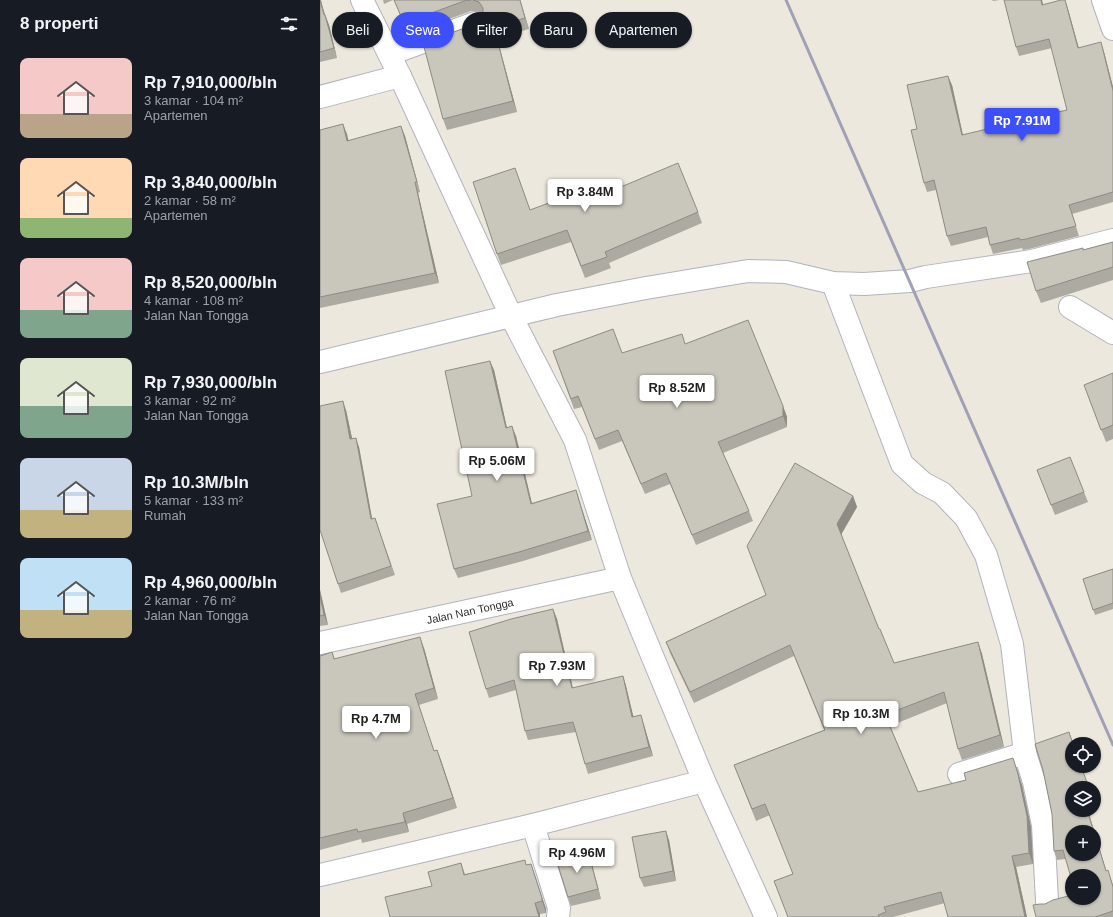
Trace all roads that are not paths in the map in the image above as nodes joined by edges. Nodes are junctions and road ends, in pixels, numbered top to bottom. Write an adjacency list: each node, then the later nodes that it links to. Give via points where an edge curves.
1 (362, 0): 5 (street)
2 (1103, 0): 4 (street)
3 (462, 28): 5 (street)
4 (1113, 29)
5 (390, 54): 6 (street)
6 (400, 76): 7 (street); 11 (street)
7 (320, 97)
8 (1113, 240): 9 (street, via 1032,261 910,281)
9 (833, 283): 11 (street, via 786,272 748,271 646,288); 16 (street, via 902,464 923,483 942,493 966,518 986,555 1012,644)
10 (1070, 307): 12 (street)
11 (511, 316): 13 (street); 14 (street, via 575,440)
12 (1113, 333)
13 (320, 362)
14 (620, 578): 15 (street, Jalan Nan Tongga); 18 (street)
15 (320, 643)
16 (1025, 753): 17 (street); 21 (street, via 1043,825)
17 (958, 774)
18 (704, 781): 19 (street); 23 (street)
19 (533, 824): 20 (street); 22 (street, via 559,908)
20 (320, 875)
21 (1046, 901)
22 (558, 917)
23 (766, 917)

